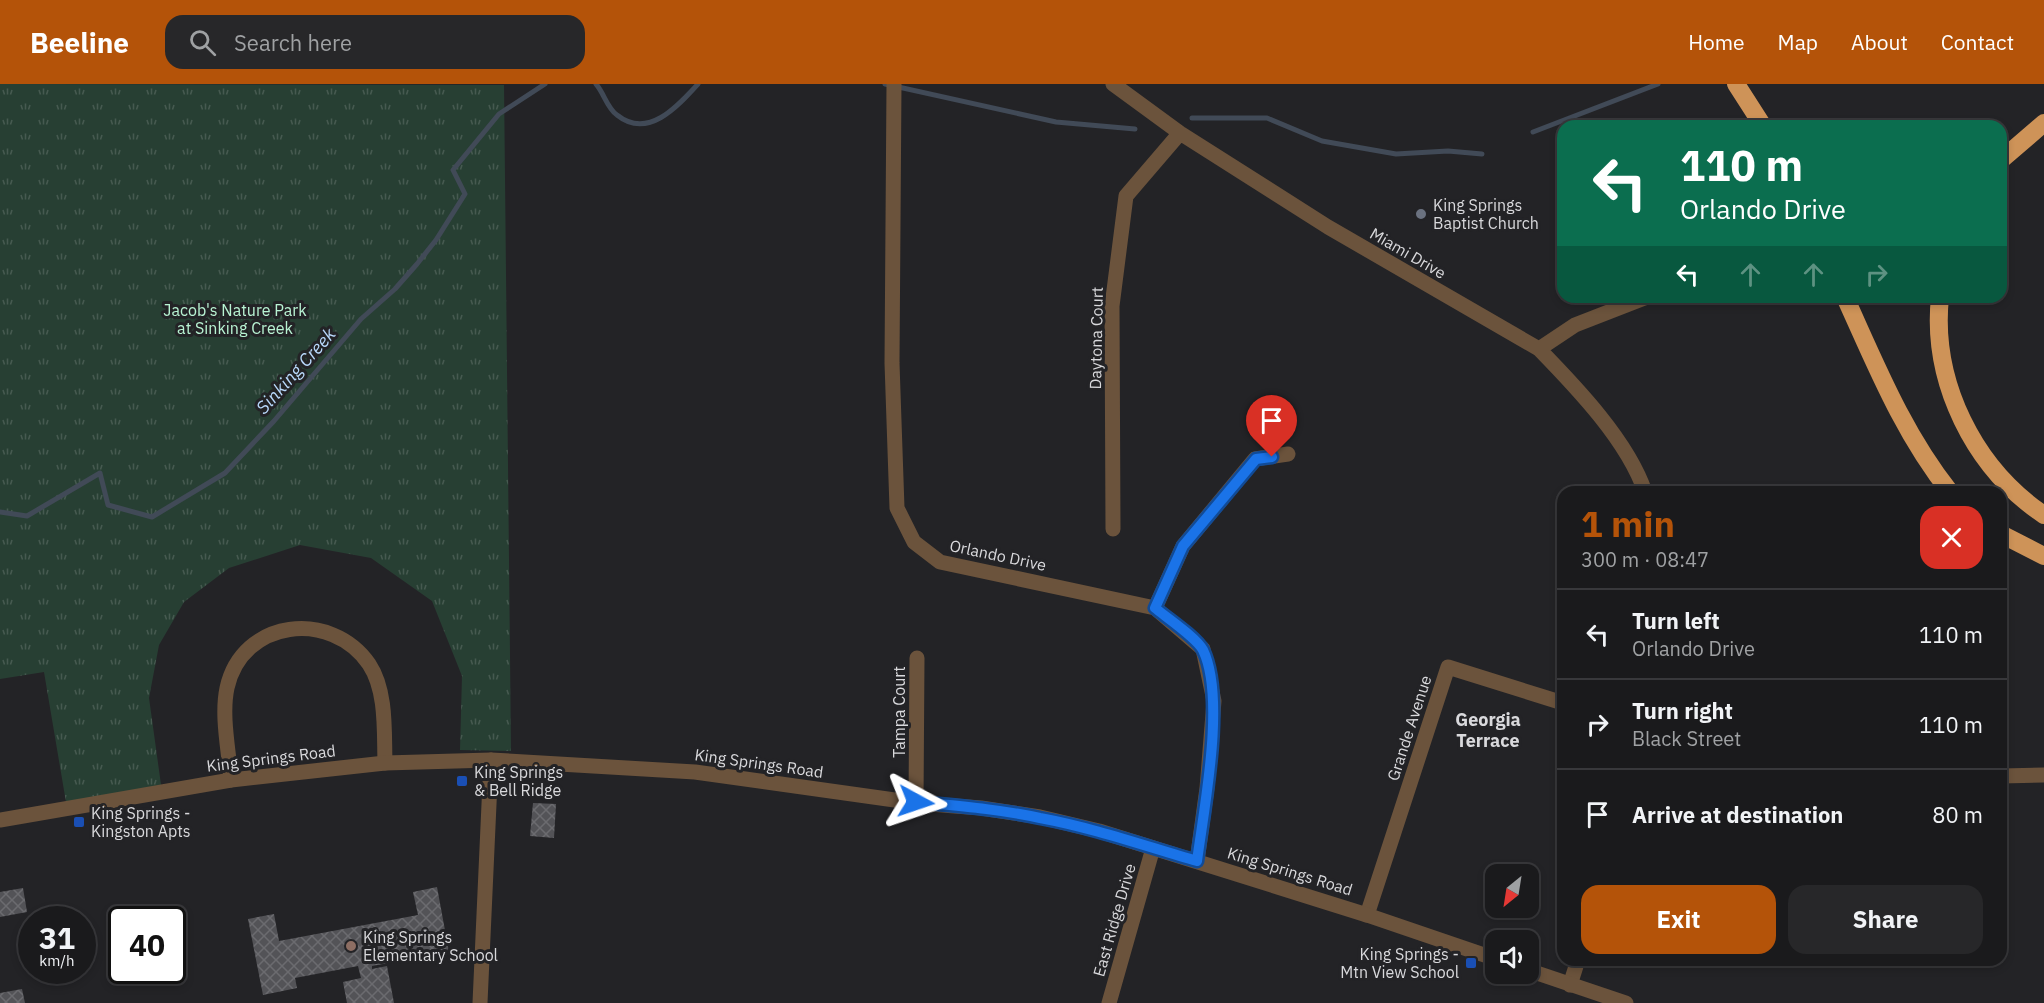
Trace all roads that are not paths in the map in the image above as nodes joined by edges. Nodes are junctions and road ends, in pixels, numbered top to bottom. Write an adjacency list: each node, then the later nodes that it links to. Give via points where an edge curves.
1 (894, 84): 19 (street, Orlando Drive, via 892,363 897,508 914,542 940,562)
2 (1113, 84): 6 (street, Miami Drive)
3 (1736, 84): 4 (highway)
4 (1759, 120)
5 (2044, 123): 7 (highway)
6 (1180, 133): 11 (street, Miami Drive, via 1328,227); 16 (street, Daytona Court, via 1126,196 1112,306)
7 (2007, 155)
8 (1632, 303): 11 (street, via 1575,325)
9 (1848, 303): 14 (highway, via 1906,430)
10 (1940, 303): 15 (highway, via 1943,362 1958,412 1989,465)
11 (1539, 349): 13 (street, Miami Drive, via 1563,373 1623,450)
12 (1288, 454): 19 (street, via 1256,459 1183,546)
13 (1642, 486)
14 (1945, 486)
15 (2044, 515)
16 (1113, 529)
17 (2007, 537): 18 (highway)
18 (2044, 556)
19 (1155, 608): 30 (street, Orlando Drive, via 1203,649 1214,701)
20 (917, 658): 27 (street, Tampa Court)
21 (1557, 701): 31 (street, Grande Avenue, via 1448,667)
22 (491, 760): 23 (street, King Springs Road); 27 (street, King Springs Road, via 695,772); 36 (street)
23 (385, 763): 26 (street, King Springs Road); 26 (street, via 379,687 370,666 343,638 303,627 268,635 233,670 225,704)
24 (2044, 775): 25 (street)
25 (2007, 776)
26 (231, 780): 28 (street, King Springs Road)
27 (916, 802): 29 (street, King Springs Road, via 1040,817)
28 (0, 820)
29 (1154, 848): 30 (street, King Springs Road); 37 (street, East Ridge Drive)
30 (1197, 861): 31 (street, King Springs Road)
31 (1368, 915): 32 (street, King Springs Road)
32 (1485, 955)
33 (1576, 966): 35 (street)
34 (1539, 974): 35 (street)
35 (1570, 985): 38 (street)
36 (480, 1003)
37 (1108, 1003)
38 (1626, 1003)

